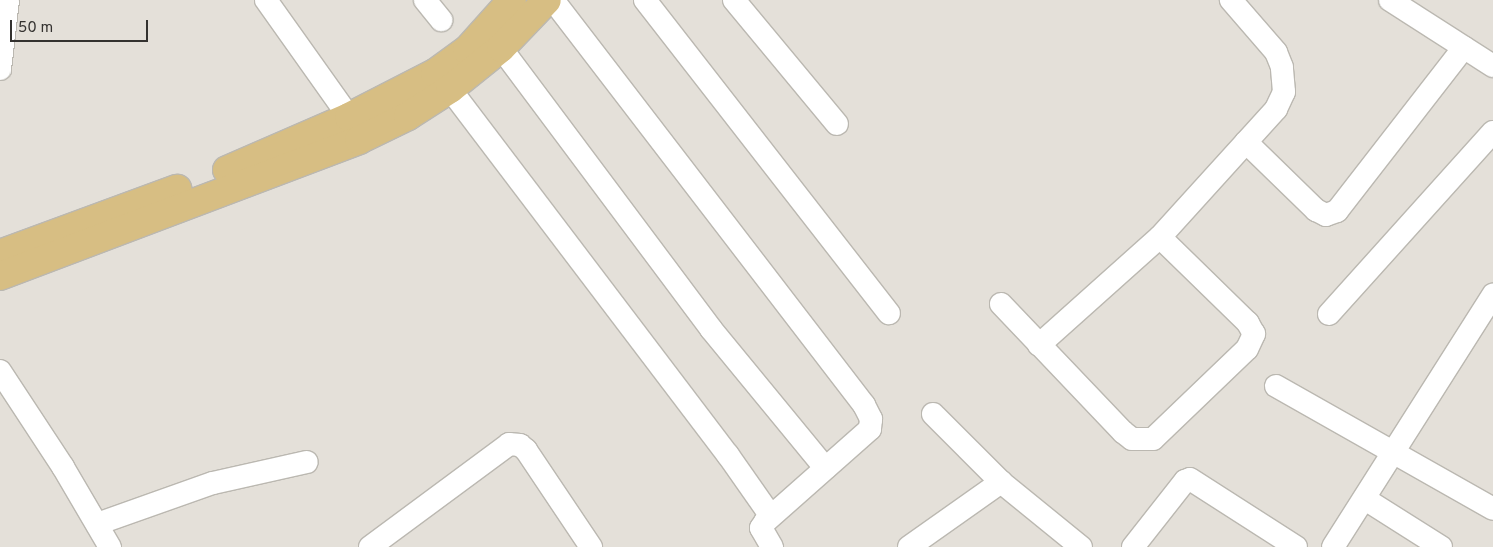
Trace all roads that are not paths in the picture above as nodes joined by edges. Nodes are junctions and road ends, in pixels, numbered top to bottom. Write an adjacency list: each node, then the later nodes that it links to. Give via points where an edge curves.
1 (8, 0): 15 (street)
2 (266, 0): 17 (street)
3 (424, 0): 11 (street)
4 (512, 0): 17 (main road, via 466,50 435,73)
5 (547, 0): 13 (main road)
6 (553, 0): 34 (street, via 864,405 871,419 870,429)
7 (645, 0): 26 (street)
8 (734, 0): 18 (street)
9 (1230, 0): 20 (street, via 1276,52 1282,67 1284,92 1276,109)
10 (1390, 0): 12 (street)
11 (440, 20)
12 (1464, 47): 14 (street); 20 (street, via 1337,211 1326,215 1316,210)
13 (501, 48): 16 (main road); 34 (street, via 711,329)
14 (1493, 66)
15 (0, 69)
16 (450, 90): 23 (main road, via 408,116 359,140); 38 (street, via 728,455)
17 (349, 117): 22 (main road, via 244,164)
18 (837, 124)
19 (1493, 132): 27 (street)
20 (1246, 142): 21 (street)
21 (1160, 237): 28 (street); 28 (street, via 1248,323 1254,334 1247,349 1153,439 1132,439 1123,432)
22 (0, 254)
23 (0, 276)
24 (1493, 295): 32 (street)
25 (1001, 304): 28 (street)
26 (889, 313)
27 (1329, 314)
28 (1039, 345)
29 (0, 372): 39 (street)
30 (1276, 386): 32 (street)
31 (934, 414): 35 (street)
32 (1393, 452): 36 (street); 37 (street)
33 (307, 462): 39 (street, via 213,483)
34 (825, 468): 38 (street)
35 (1001, 482): 44 (street); 45 (street)
36 (1365, 499): 48 (street); 49 (street)
37 (1493, 509)
38 (770, 516): 43 (street, via 762,528)
39 (97, 524): 42 (street)
40 (384, 543): 41 (street, via 509,444 520,445 526,450)
41 (580, 543)
42 (110, 547)
43 (772, 547)
44 (909, 547)
45 (1081, 547)
46 (1133, 547): 47 (street, via 1185,480 1190,479)
47 (1296, 547)
48 (1333, 547)
49 (1441, 547)

